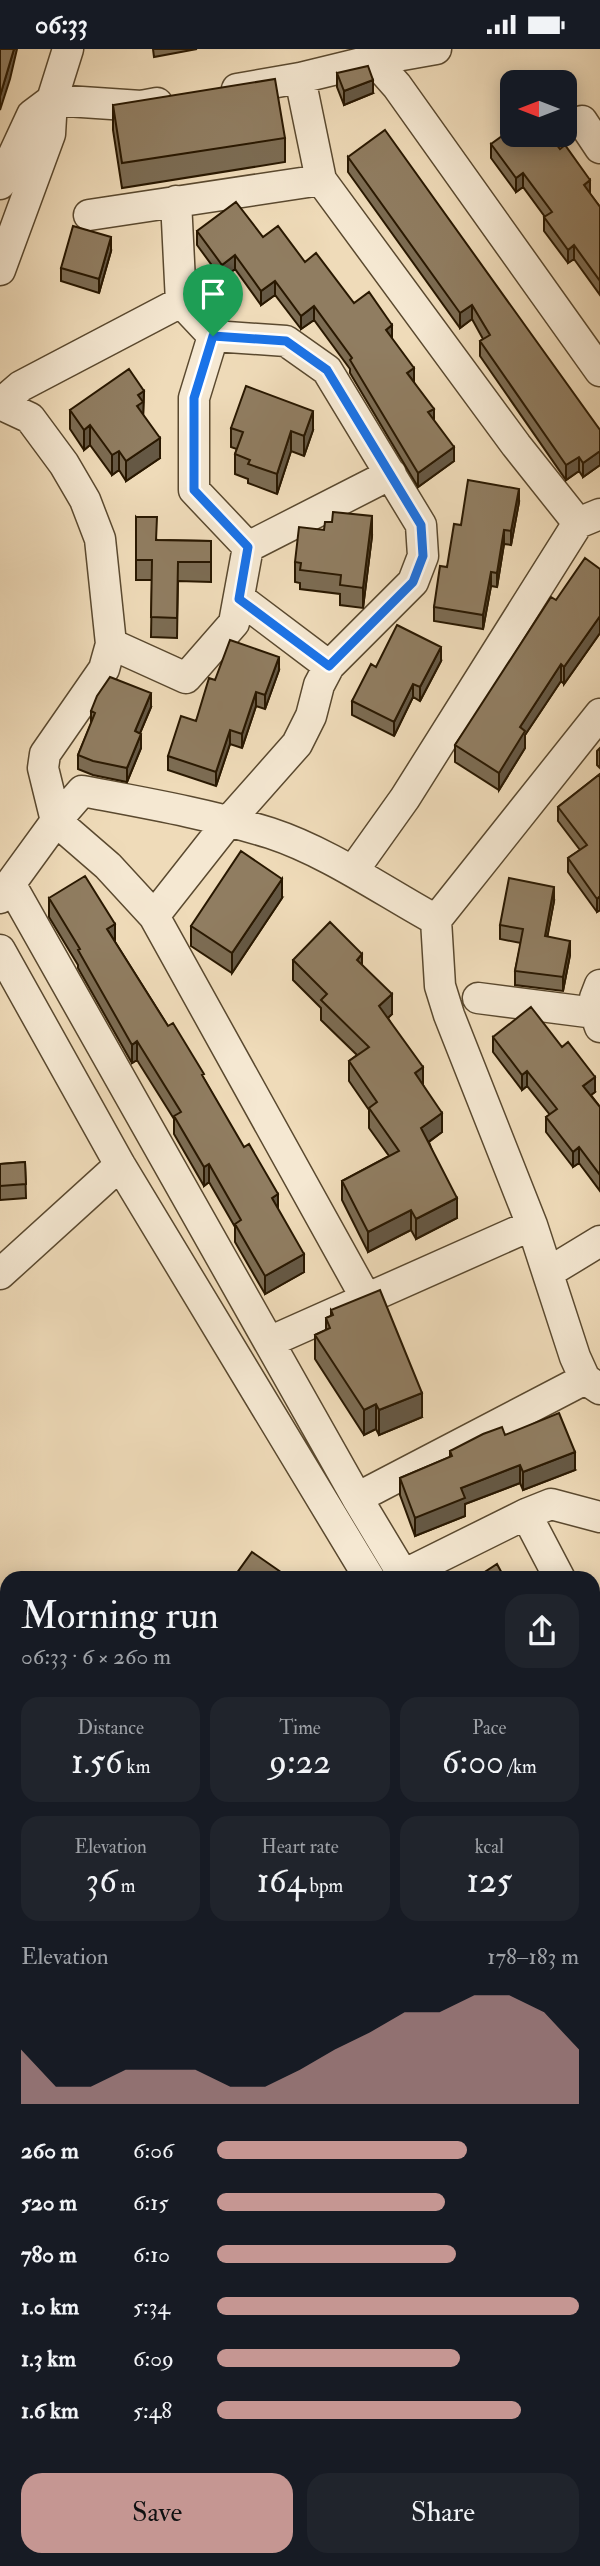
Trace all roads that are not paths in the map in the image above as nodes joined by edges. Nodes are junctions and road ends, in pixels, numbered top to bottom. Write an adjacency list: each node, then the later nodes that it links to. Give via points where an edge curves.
1 (68, 49): 5 (street)
2 (436, 49): 3 (street)
3 (373, 60): 4 (street); 15 (street)
4 (300, 78): 5 (street, via 141,106); 8 (street)
5 (52, 100): 9 (street, via 32,115); 12 (street, via 50,134)
6 (582, 121): 7 (street)
7 (600, 148)
8 (321, 180): 10 (street); 17 (street, via 508,434)
9 (0, 184)
10 (176, 201): 11 (street); 13 (street)
11 (89, 215)
12 (0, 270)
13 (181, 302): 14 (street); 20 (street, via 21,386 0,404 30,418 85,500 100,539)
14 (213, 336): 16 (street, via 286,341 327,370); 18 (street, via 194,398 194,490)
15 (594, 351)
16 (391, 474): 18 (street); 21 (street, via 421,525 423,556 413,582)
17 (589, 519): 25 (street)
18 (248, 547): 19 (street)
19 (239, 599): 20 (street, via 234,623 186,678); 21 (street)
20 (111, 644): 23 (street, via 104,669 46,754 43,768)
21 (329, 666): 24 (street, via 297,744)
22 (600, 714): 28 (street)
23 (56, 821): 24 (street, via 82,791); 26 (street); 27 (street, via 108,866)
24 (228, 822): 25 (street, via 272,834); 27 (street)
25 (353, 871): 28 (street)
26 (6, 892): 38 (street)
27 (154, 916): 37 (street)
28 (436, 920): 33 (street, via 440,986 449,1015)
29 (1, 962): 32 (street)
30 (478, 997): 31 (street)
31 (598, 1008)
32 (120, 1164): 36 (street); 43 (street)
33 (532, 1225): 35 (street); 37 (street)
34 (600, 1241): 35 (street)
35 (549, 1272): 39 (street, via 575,1357)
36 (0, 1273)
37 (367, 1300): 38 (street)
38 (269, 1342): 40 (street)
39 (593, 1384): 40 (street)
40 (356, 1498): 44 (street)
41 (526, 1514): 42 (street, via 551,1504); 45 (street); 46 (street)
42 (600, 1517)
43 (365, 1571)
44 (395, 1571)
45 (408, 1571)
46 (556, 1571)

